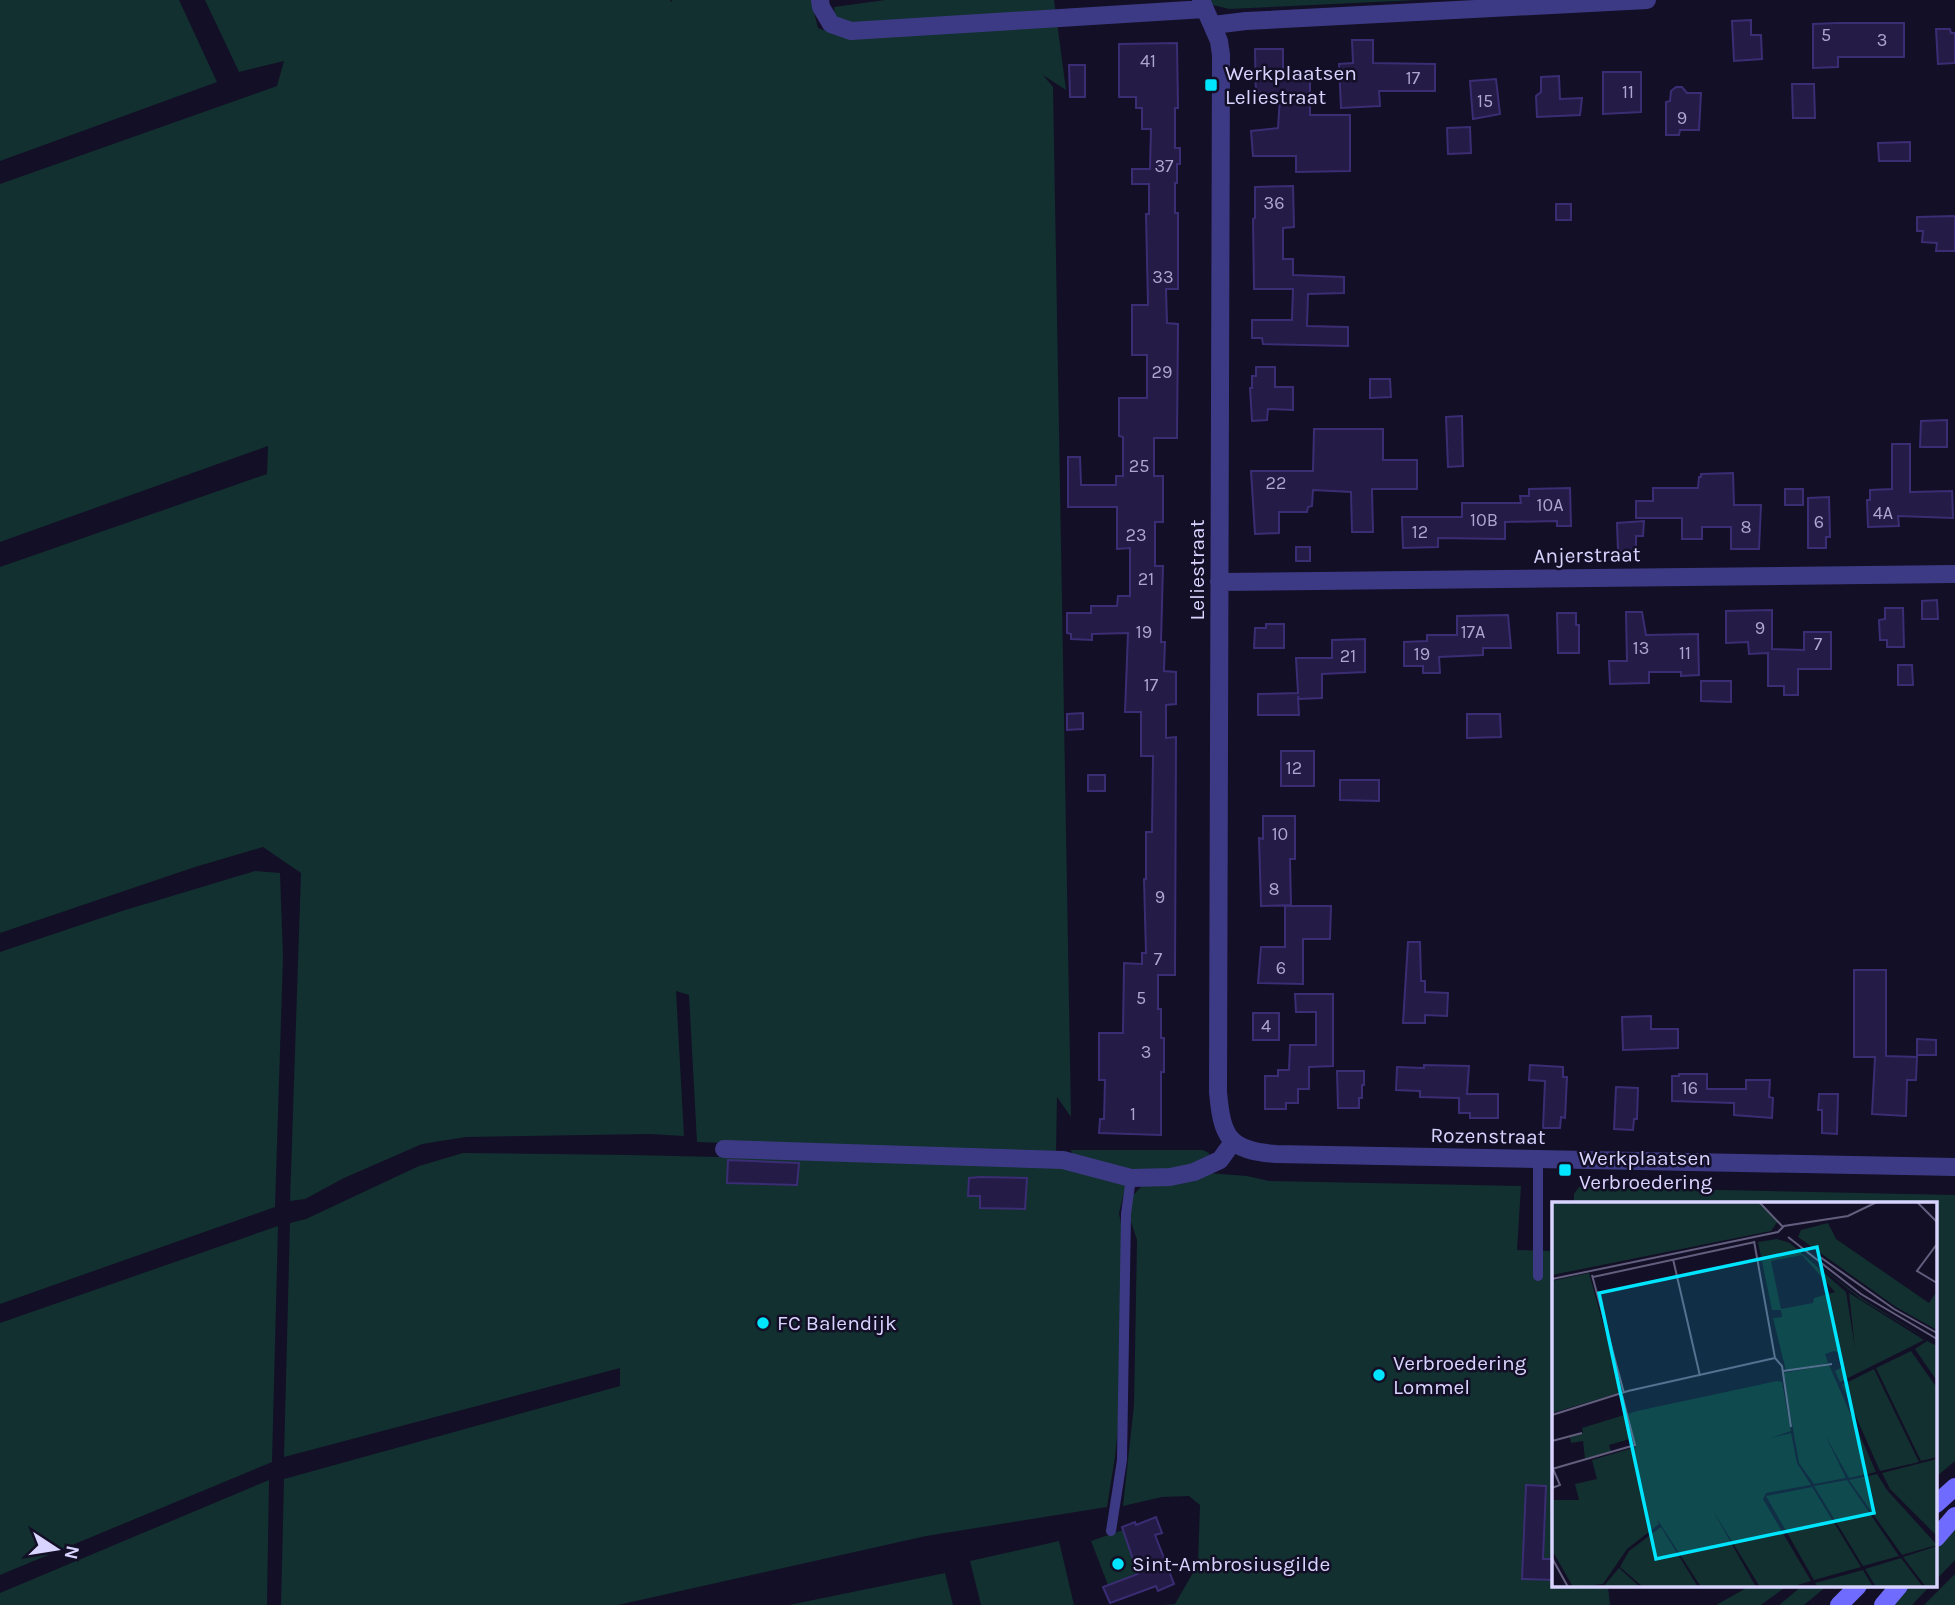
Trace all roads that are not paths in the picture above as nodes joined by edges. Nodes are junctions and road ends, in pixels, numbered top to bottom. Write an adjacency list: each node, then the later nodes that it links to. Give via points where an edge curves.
1 (820, 0): 3 (street, via 831,24 851,30)
2 (1647, 0): 3 (street, via 1246,21)
3 (1206, 11): 5 (street, Leliestraat, via 1221,55)
4 (1955, 574): 5 (street, Anjerstraat)
5 (1219, 582): 6 (street, Leliestraat, via 1218,1091 1222,1123)
6 (1233, 1142): 8 (street, Rozenstraat, via 1245,1150 1267,1153); 10 (street, via 1220,1160 1194,1172)
7 (724, 1149): 10 (street, via 1063,1160)
8 (1538, 1160): 9 (street, Rozenstraat); 11 (lane)
9 (1955, 1167)
10 (1131, 1178): 15 (lane, via 1126,1214 1122,1460)
11 (1538, 1276)
12 (1955, 1487): 13 (main road)
13 (1938, 1502)
14 (1955, 1516): 16 (main road)
15 (1111, 1531)
16 (1938, 1536)
17 (1856, 1588): 19 (main road)
18 (1897, 1588): 20 (main road)
19 (1839, 1605)
20 (1882, 1605)

